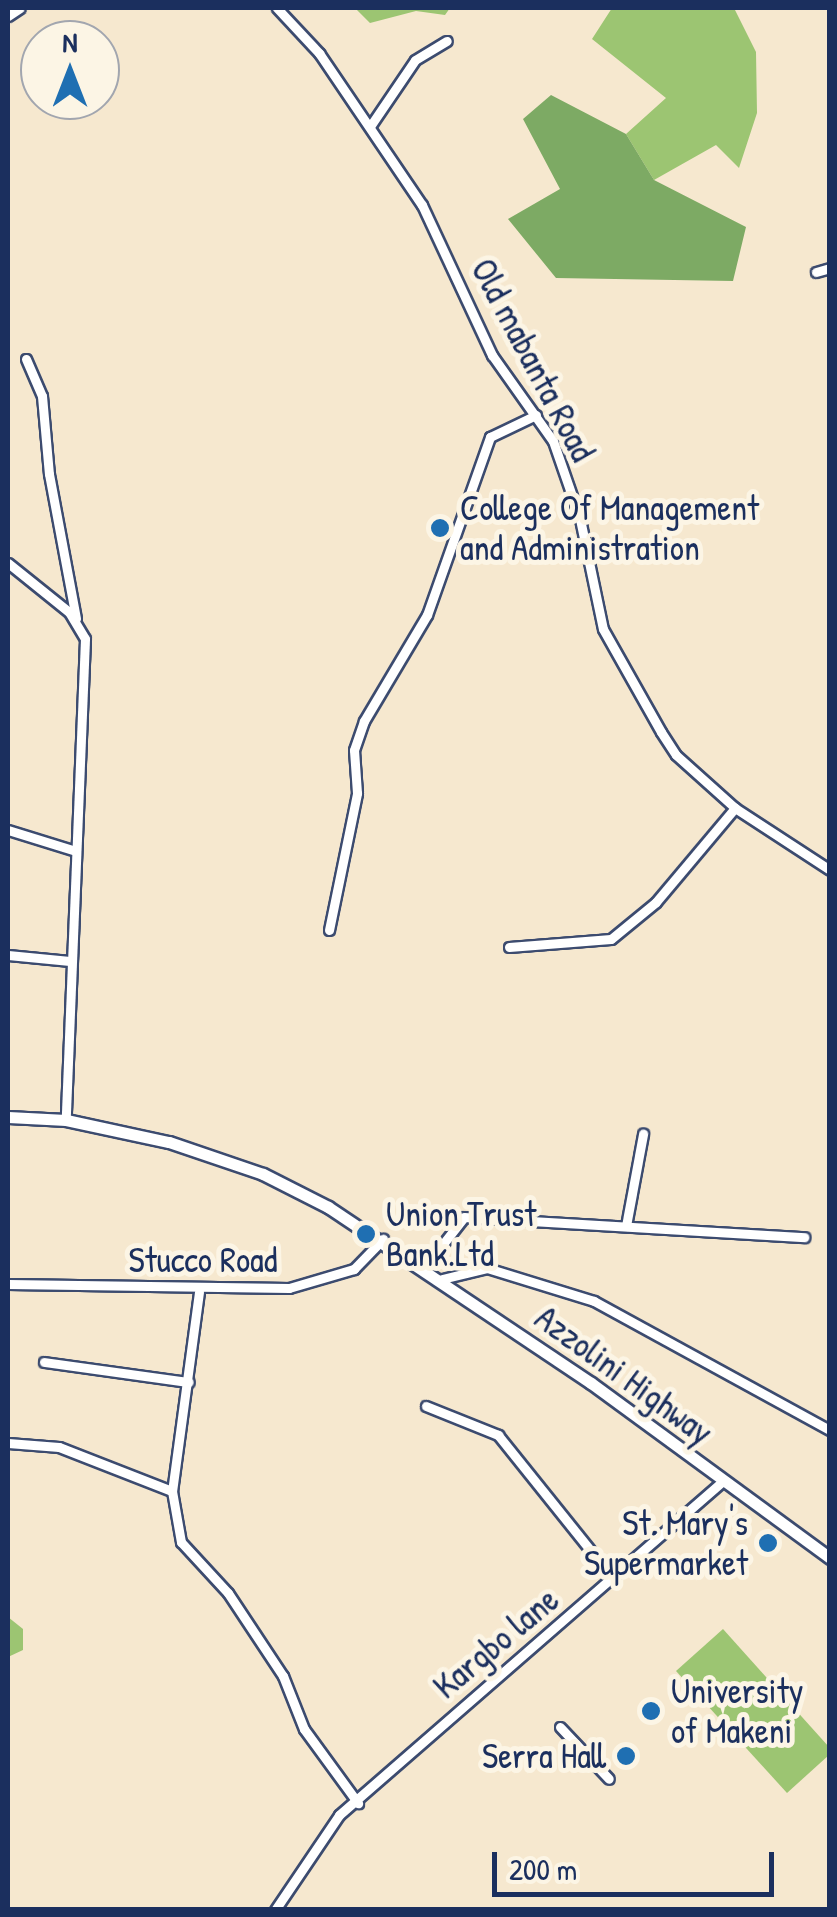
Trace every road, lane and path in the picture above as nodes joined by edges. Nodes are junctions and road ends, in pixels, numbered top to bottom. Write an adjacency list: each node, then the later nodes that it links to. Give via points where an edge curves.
1 (20, 8): 3 (street)
2 (277, 8): 5 (street, Old mabanta Road)
3 (8, 16)
4 (447, 41): 5 (street, via 416,60)
5 (371, 125): 9 (street, Old mabanta Road, via 422,204 492,355)
6 (830, 268): 7 (street)
7 (816, 272)
8 (26, 359): 11 (street, via 42,396 49,474)
9 (536, 415): 12 (street, Old mabanta Road, via 553,441 580,519 603,629 676,755); 16 (street, via 490,437 427,615 364,721 354,750 357,793)
10 (8, 563): 11 (street)
11 (77, 620): 14 (street, via 85,640 86,692)
12 (735, 808): 15 (street, Old mabanta Road); 17 (street, via 656,902 611,939)
13 (8, 830): 14 (street)
14 (76, 851): 19 (street)
15 (830, 870)
16 (329, 930)
17 (509, 947)
18 (8, 955): 19 (street)
19 (70, 960): 21 (street)
20 (8, 1116): 21 (main road, Azzolini Highway)
21 (66, 1120): 25 (main road, Azzolini Highway, via 218,1156)
22 (643, 1134): 23 (street)
23 (626, 1226): 24 (street); 26 (street, via 464,1217)
24 (804, 1237)
25 (383, 1239): 26 (main road, Azzolini Highway); 29 (street, Stucco Road, via 369,1259 316,1284)
26 (425, 1267): 27 (main road, Azzolini Highway)
27 (442, 1279): 33 (street, via 486,1268 594,1301); 35 (main road, Azzolini Highway)
28 (8, 1284): 29 (street, Stucco Road)
29 (199, 1292): 31 (street)
30 (44, 1362): 31 (street)
31 (189, 1382): 36 (street)
32 (426, 1406): 38 (street, via 498,1435)
33 (830, 1430)
34 (8, 1443): 36 (street, via 59,1447)
35 (723, 1481): 37 (main road, Azzolini Highway); 38 (street, Kargbo lane)
36 (172, 1491): 41 (street, via 181,1542 228,1592 284,1676 304,1728)
37 (830, 1558)
38 (614, 1580): 41 (street, Kargbo lane)
39 (560, 1727): 40 (street)
40 (609, 1779)
41 (358, 1802): 42 (street, Kargbo lane, via 329,1826)
42 (274, 1910)

